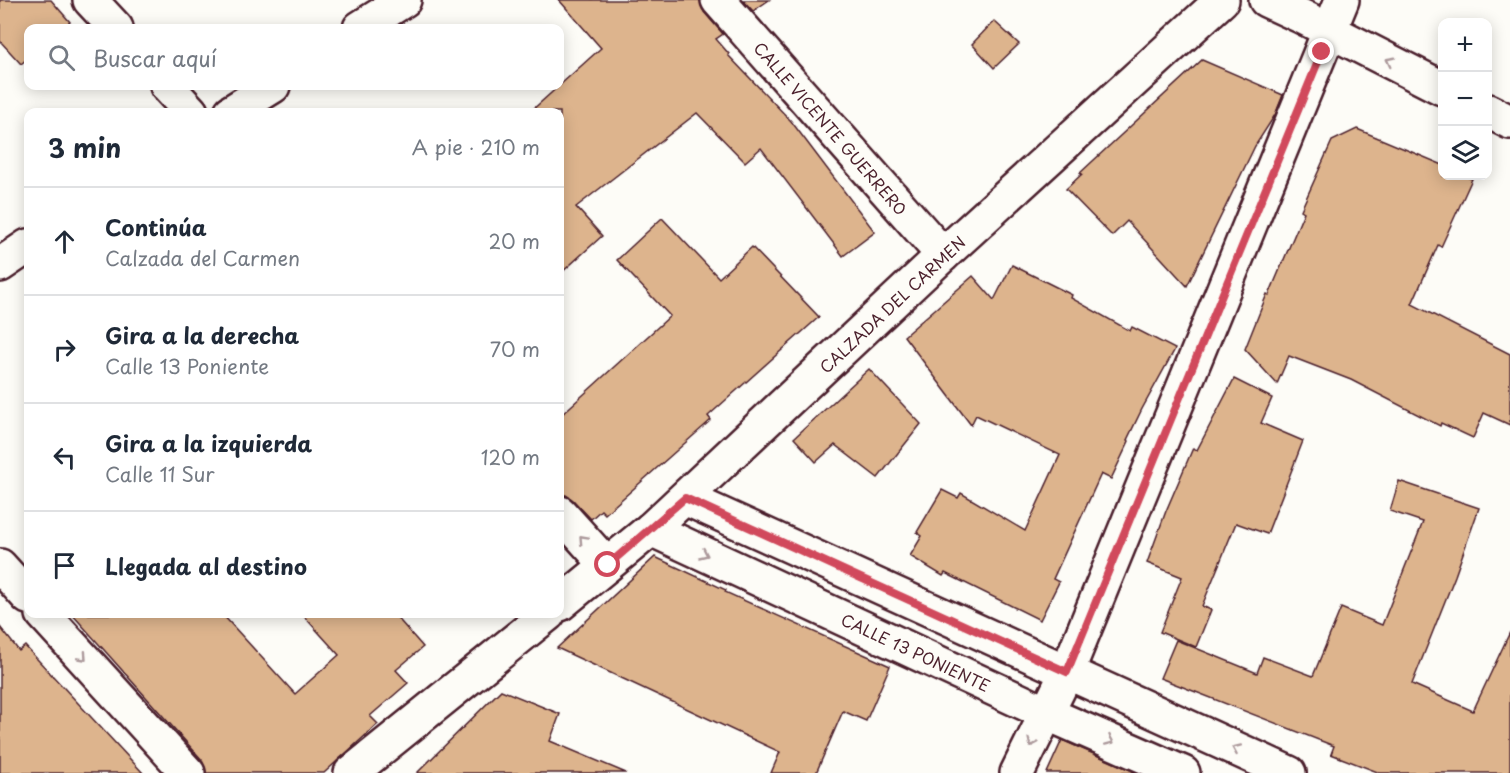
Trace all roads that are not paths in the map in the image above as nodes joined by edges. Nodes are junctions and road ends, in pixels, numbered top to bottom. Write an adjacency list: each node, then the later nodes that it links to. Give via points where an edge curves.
1 (90, 0): 7 (street)
2 (404, 0): 8 (street)
3 (718, 0): 18 (street, CALLE VICENTE GUERRERO)
4 (1266, 0): 9 (street)
5 (1342, 0): 9 (street)
6 (1215, 2): 18 (street, CALZADA DEL CARMEN)
7 (112, 24)
8 (366, 24)
9 (1330, 31): 10 (street, one-way to 9); 29 (street)
10 (1438, 85)
11 (171, 90): 13 (street)
12 (267, 90): 14 (street)
13 (187, 108)
14 (237, 108)
15 (1492, 113): 16 (street)
16 (1510, 122)
17 (24, 249): 19 (street)
18 (943, 255): 20 (street, CALZADA DEL CARMEN)
19 (0, 265)
20 (685, 498): 22 (street, CALZADA DEL CARMEN); 29 (street)
21 (564, 517): 23 (street, one-way to 21)
22 (651, 529): 23 (street, CALZADA DEL CARMEN); 30 (street, CALLE 13 PONIENTE, one-way to 30)
23 (608, 565): 26 (street, CALZADA DEL CARMEN)
24 (0, 566): 25 (street)
25 (24, 593)
26 (564, 601)
27 (47, 618): 31 (street, one-way to 31)
28 (543, 618): 32 (street)
29 (1067, 672): 30 (street); 35 (street, one-way to 29)
30 (1046, 712): 33 (street, one-way to 33); 34 (street, CALLE 13 PONIENTE, one-way to 34)
31 (188, 773)
32 (351, 773)
33 (1017, 773)
34 (1183, 773)
35 (1289, 773)

